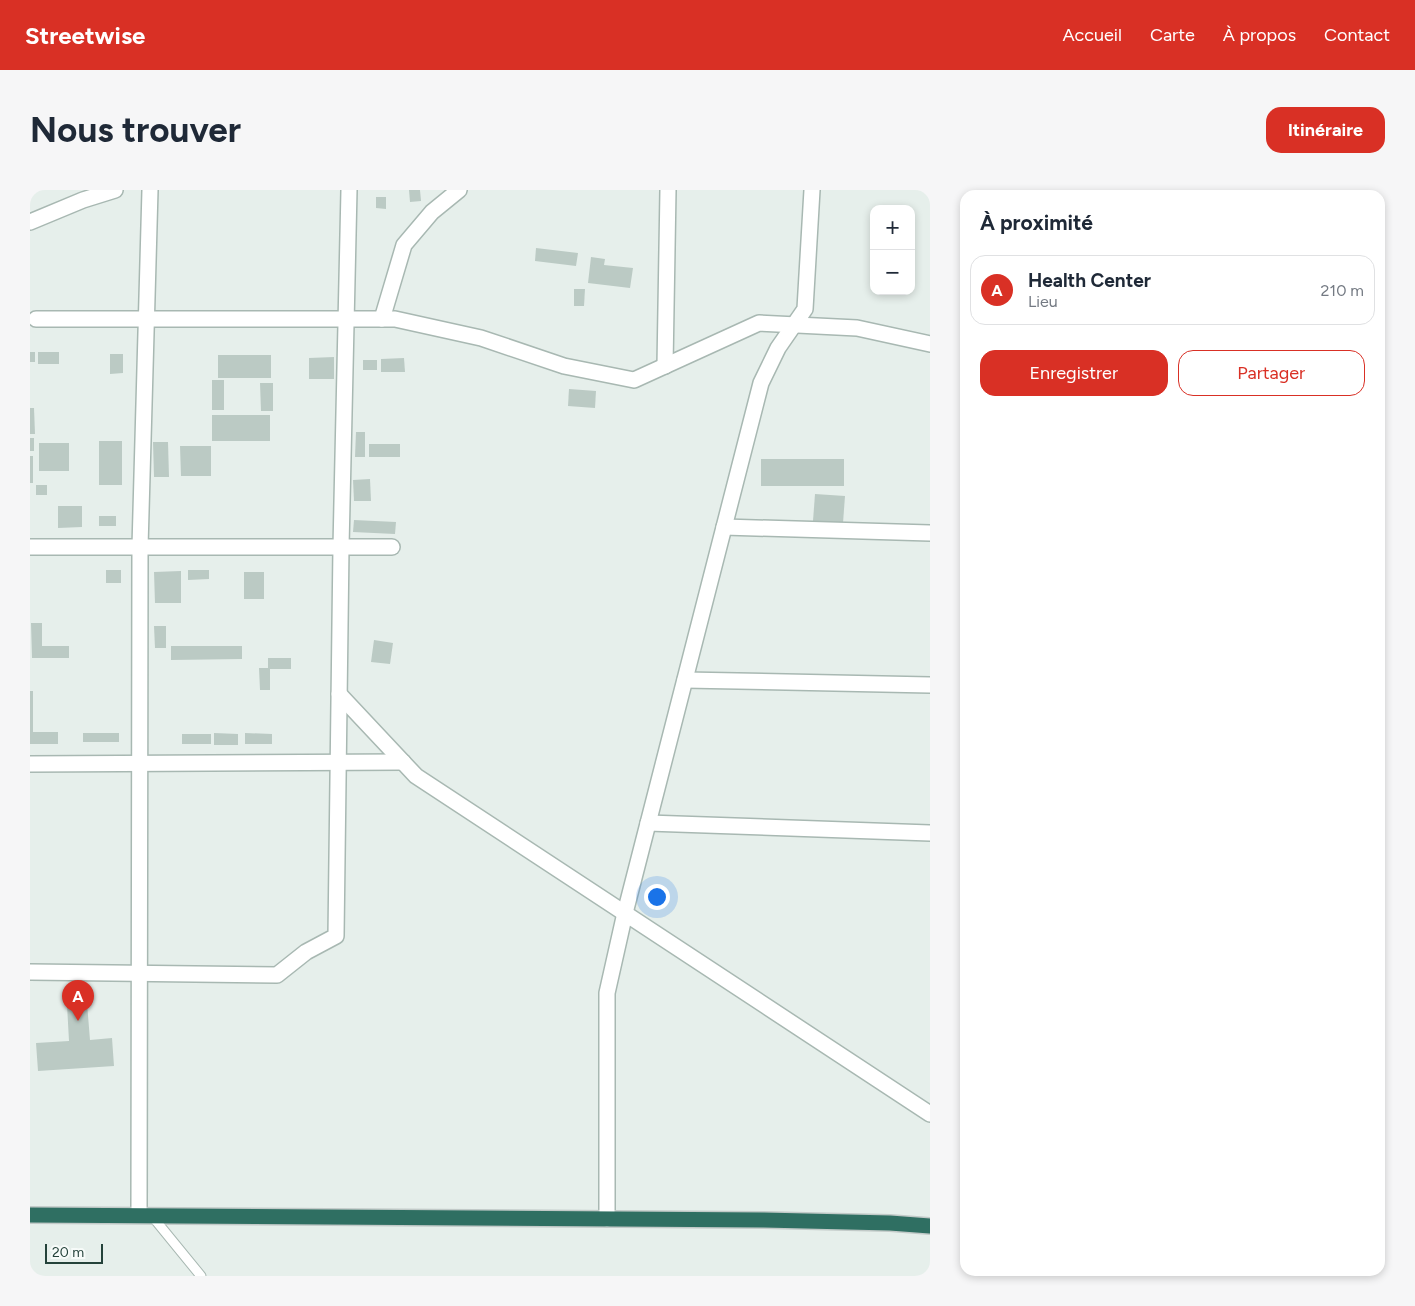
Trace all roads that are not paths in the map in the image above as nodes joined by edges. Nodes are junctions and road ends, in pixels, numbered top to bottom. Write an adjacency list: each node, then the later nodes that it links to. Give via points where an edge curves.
1 (115, 190): 7 (street)
2 (150, 190): 9 (street)
3 (349, 190): 10 (street)
4 (459, 190): 11 (street, via 432,212 404,246)
5 (668, 190): 14 (street)
6 (812, 190): 12 (street, via 805,309)
7 (30, 222)
8 (36, 319): 9 (street)
9 (146, 319): 10 (street); 18 (street)
10 (346, 319): 11 (street); 19 (street)
11 (382, 319): 14 (street, via 481,338 564,366 634,380)
12 (794, 324): 13 (street, via 857,328); 14 (street, via 759,322); 15 (street, via 761,383)
13 (930, 344)
14 (665, 366)
15 (724, 527): 16 (street); 21 (street)
16 (930, 533)
17 (30, 546): 18 (street)
18 (140, 547): 19 (street); 27 (street)
19 (341, 547): 20 (street); 23 (street)
20 (392, 547)
21 (685, 680): 22 (street); 28 (street)
22 (930, 685)
23 (339, 694): 24 (street); 25 (street)
24 (403, 762): 25 (street); 30 (street, via 416,776)
25 (338, 763): 27 (street); 32 (street, via 336,936 306,952 277,975)
26 (30, 764): 27 (street)
27 (140, 764): 32 (street)
28 (648, 823): 29 (street); 30 (street)
29 (930, 833)
30 (625, 913): 33 (street); 36 (street, via 608,993)
31 (30, 972): 32 (street)
32 (140, 974): 35 (street)
33 (930, 1114)
34 (30, 1215): 35 (highway)
35 (145, 1216): 36 (highway); 38 (lane)
36 (608, 1219): 37 (highway)
37 (930, 1226)
38 (200, 1276)

